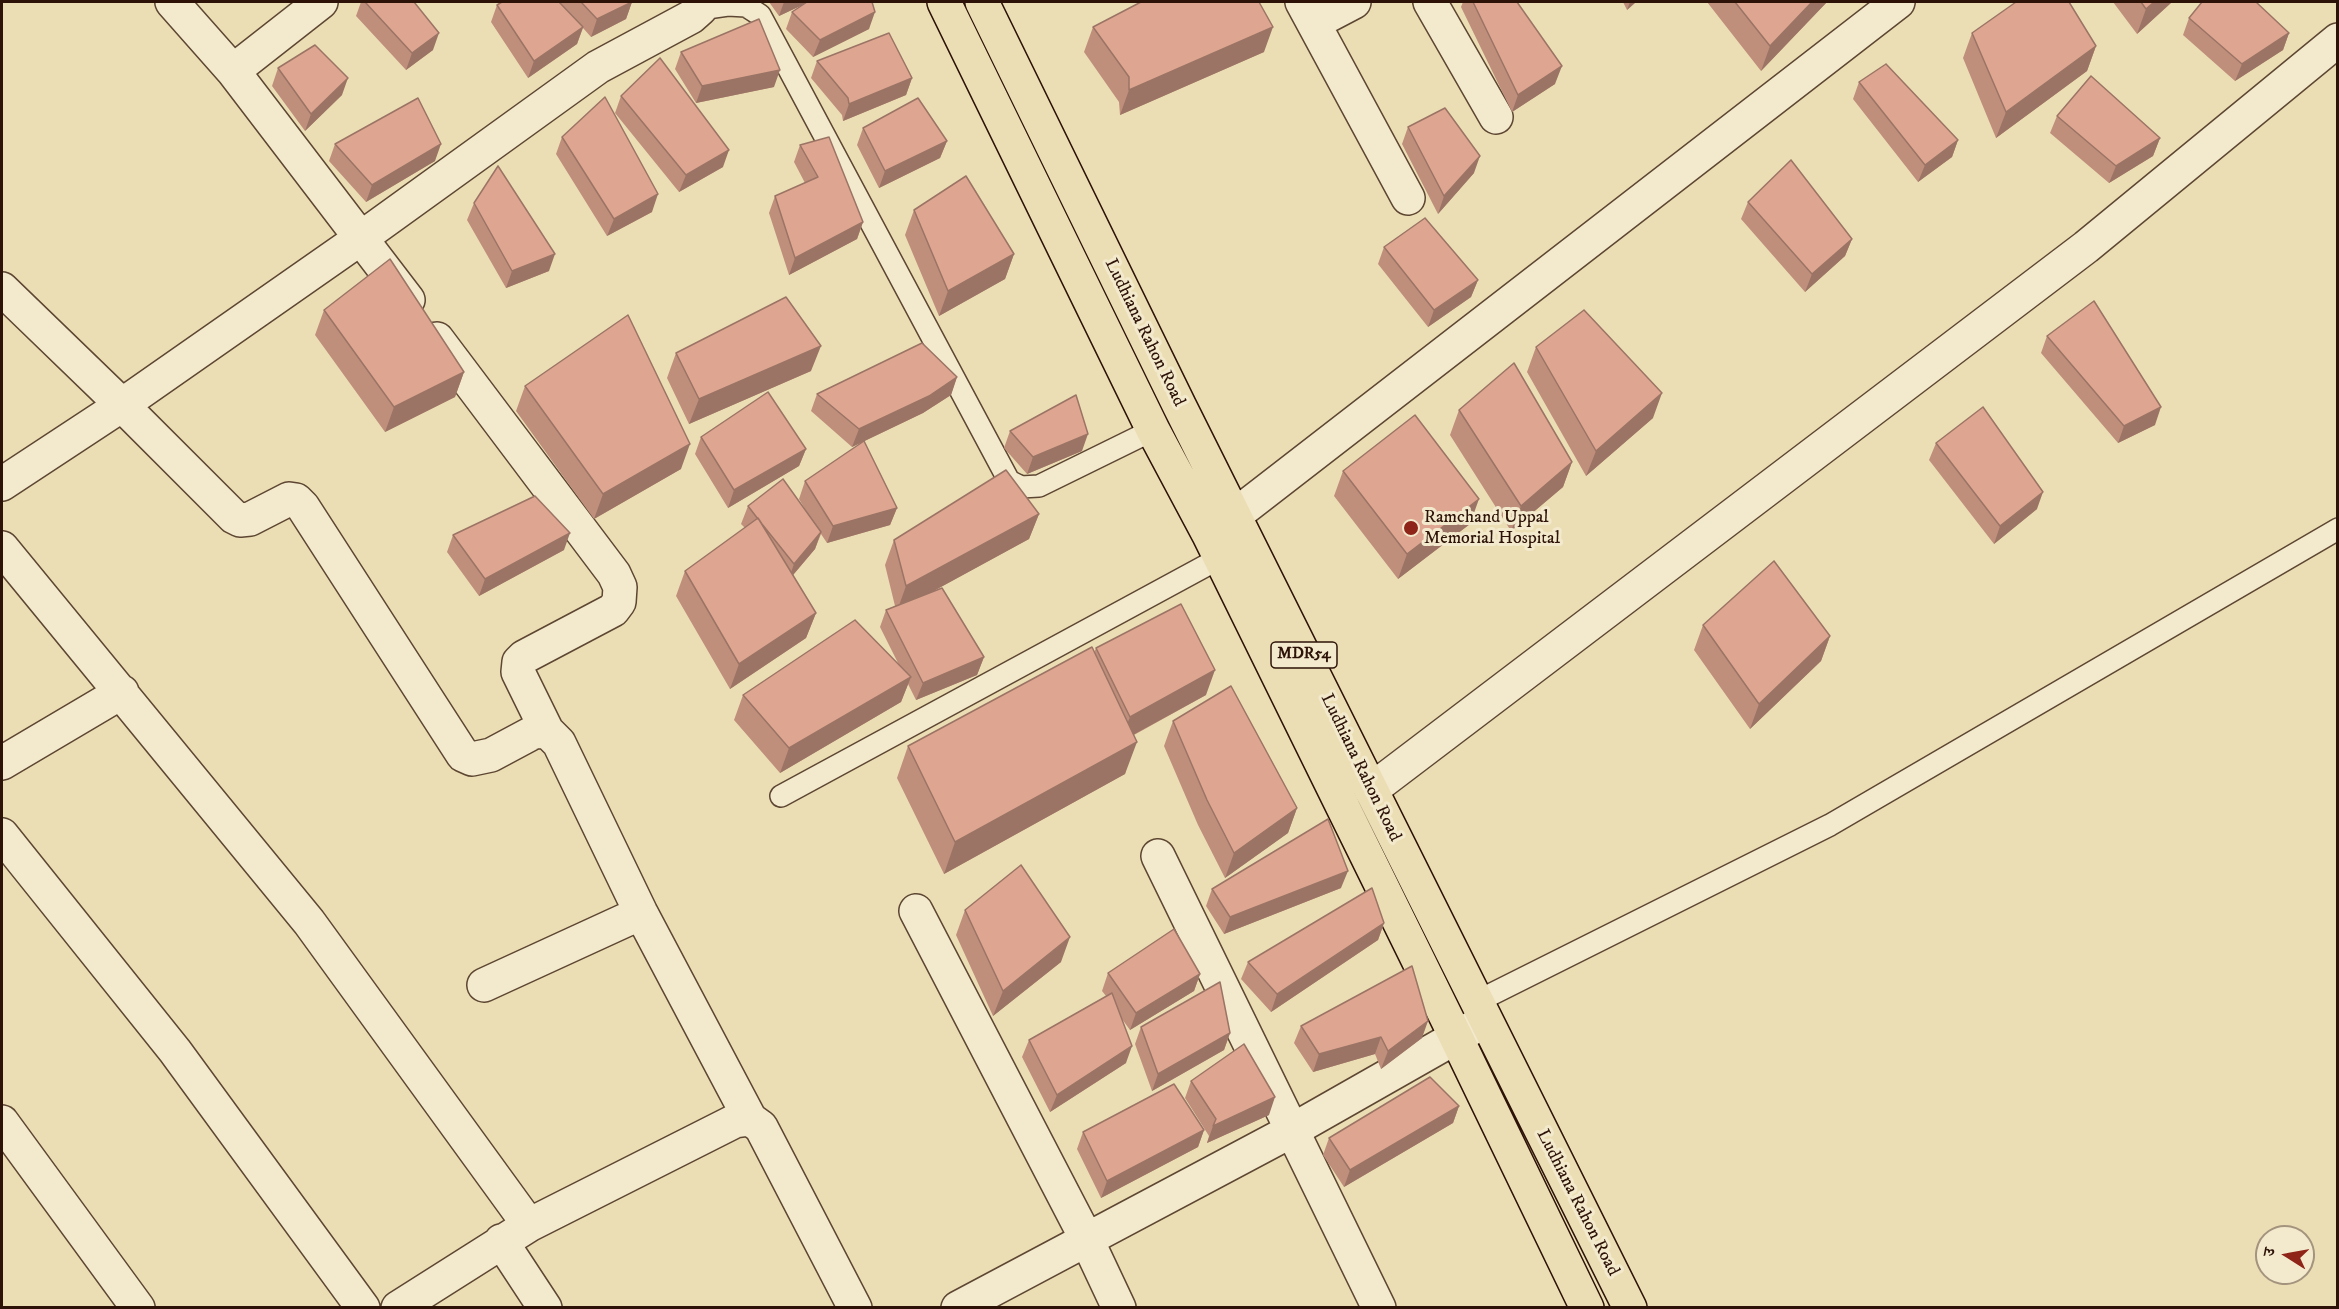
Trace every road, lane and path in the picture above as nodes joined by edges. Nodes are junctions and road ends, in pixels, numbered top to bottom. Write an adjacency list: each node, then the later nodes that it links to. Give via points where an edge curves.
1 (172, 2): 11 (street)
2 (321, 2): 11 (street)
3 (944, 2): 17 (main road, Ludhiana Rahon Road / MDR54)
4 (982, 2): 19 (main road, Ludhiana Rahon Road / MDR54)
5 (1354, 2): 9 (street)
6 (1430, 2): 12 (street)
7 (1898, 2): 19 (street)
8 (700, 5): 14 (street, via 691,17 598,67); 17 (lane, via 746,6 760,15 1009,482 1021,487 1039,486)
9 (1308, 12): 13 (street)
10 (2337, 40): 26 (street, via 2086,247)
11 (233, 71): 14 (street)
12 (1496, 117)
13 (1408, 198)
14 (361, 238): 16 (street); 24 (street, via 620,587 619,602 613,610 519,662 518,672)
15 (2, 289): 16 (street)
16 (122, 405): 18 (street); 24 (street, via 234,517 250,519 289,499 303,507 463,755 472,759 491,754 534,732)
17 (1153, 430): 21 (main road, Ludhiana Rahon Road / MDR54)
18 (2, 484)
19 (1234, 516): 21 (street); 26 (main road, Ludhiana Rahon Road / MDR54)
20 (2337, 529): 33 (lane, via 1830,825)
21 (1214, 547): 27 (lane); 34 (main road, Ludhiana Rahon Road / MDR54)
22 (2, 548): 23 (street)
23 (122, 692): 25 (street); 38 (street, via 309,922)
24 (547, 731): 31 (street, via 559,743)
25 (2, 763)
26 (1371, 790): 33 (main road, Ludhiana Rahon Road / MDR54)
27 (781, 796)
28 (2, 835): 42 (street, via 175,1051)
29 (1158, 856): 37 (street)
30 (916, 911): 39 (street)
31 (641, 913): 32 (street); 35 (street)
32 (484, 985)
33 (1481, 1012): 34 (street); 50 (main road, Ludhiana Rahon Road / MDR54)
34 (1456, 1037): 37 (street); 49 (main road, Ludhiana Rahon Road / MDR54)
35 (750, 1119): 38 (street, via 735,1121); 45 (street, via 761,1127)
36 (2, 1122): 41 (street)
37 (1291, 1131): 39 (street); 48 (street)
38 (529, 1225): 40 (street)
39 (1088, 1240): 46 (street); 47 (street)
40 (501, 1241): 43 (street); 44 (street)
41 (138, 1308)
42 (363, 1308)
43 (398, 1308)
44 (545, 1308)
45 (855, 1308)
46 (958, 1308)
47 (1119, 1308)
48 (1379, 1308)
49 (1587, 1308)
50 (1630, 1308)

